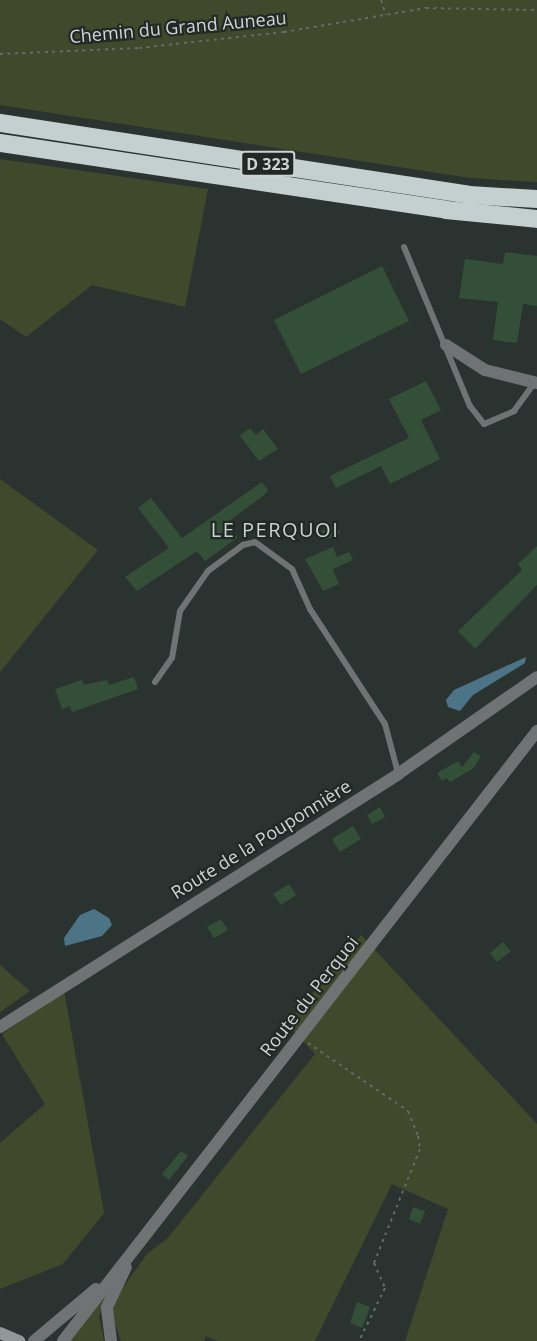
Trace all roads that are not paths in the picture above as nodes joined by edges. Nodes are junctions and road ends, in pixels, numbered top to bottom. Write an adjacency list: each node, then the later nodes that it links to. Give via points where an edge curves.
1 (0, 123): 3 (highway, D 323, via 468,195)
2 (0, 143): 4 (highway, D 323, via 446,210)
3 (537, 199)
4 (537, 219)
5 (404, 247): 6 (lane)
6 (446, 345): 7 (street, via 485,370); 7 (lane, via 470,406 484,424 514,411)
7 (536, 383)
8 (537, 676): 11 (street, Route de la Pouponnière, via 506,703)
9 (154, 682): 11 (lane, via 172,658 180,611 208,571 243,545 255,542 292,569 310,609 385,724)
10 (537, 731): 13 (street, Route du Perquoi)
11 (398, 774): 12 (street, Route de la Pouponnière)
12 (0, 1027)
13 (135, 1252): 14 (street, Route du Perquoi); 19 (street, via 107,1307)
14 (106, 1281): 17 (street, via 55,1319); 18 (street)
15 (0, 1333): 16 (main road)
16 (19, 1341)
17 (34, 1341)
18 (63, 1341)
19 (111, 1341)

